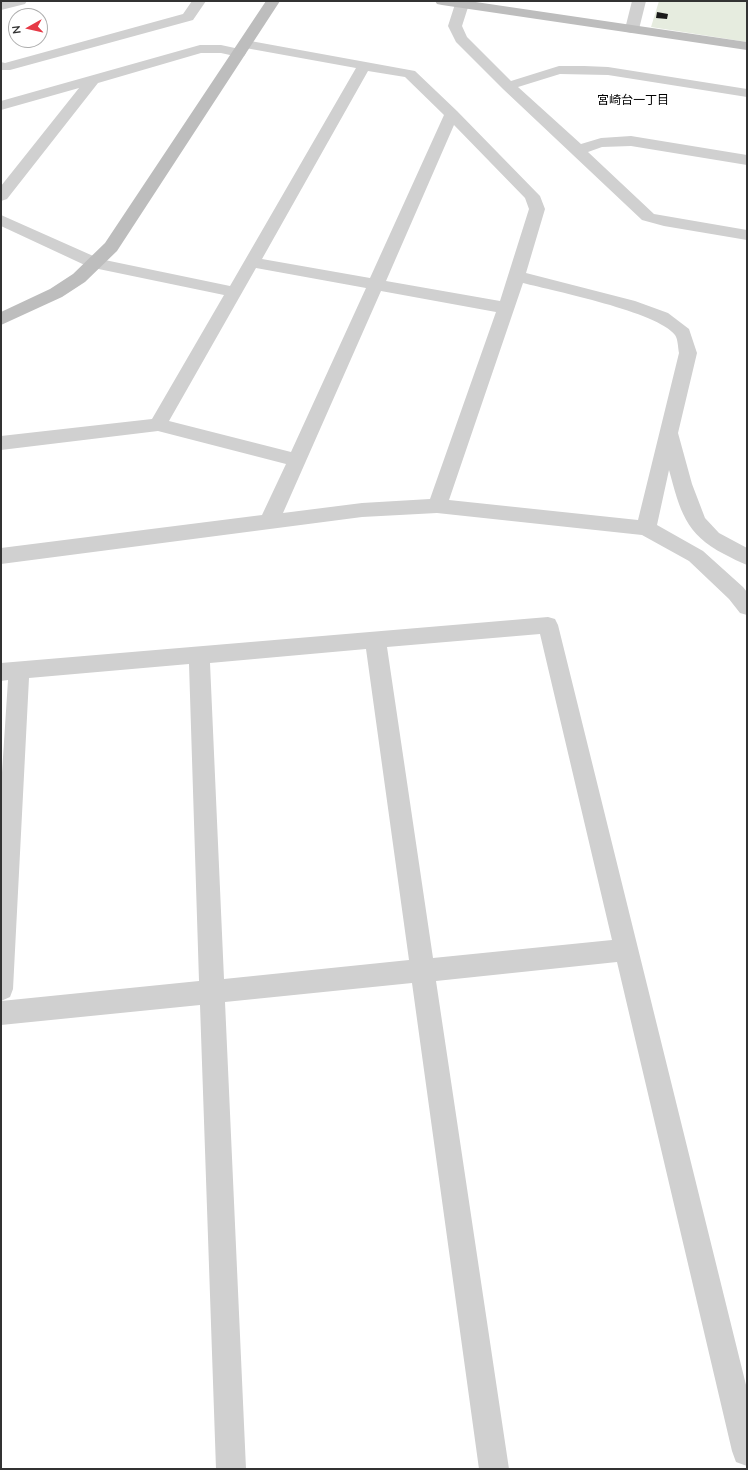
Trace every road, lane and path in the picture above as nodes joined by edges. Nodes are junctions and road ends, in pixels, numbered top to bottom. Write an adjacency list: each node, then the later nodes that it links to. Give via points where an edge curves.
1 (20, 1): 7 (street)
2 (199, 1): 11 (street, via 188,17)
3 (273, 1): 10 (street)
4 (442, 1): 6 (street)
5 (639, 1): 8 (street)
6 (462, 2): 8 (street); 14 (street, via 456,26 461,39)
7 (1, 6)
8 (632, 29): 9 (street)
9 (747, 46)
10 (242, 49): 12 (street); 13 (street, via 200,49); 24 (street, via 111,247)
11 (1, 66)
12 (364, 66): 17 (street, via 410,74); 23 (street)
13 (92, 81): 16 (street); 20 (street)
14 (508, 86): 15 (street, via 559,70 584,70 608,71); 18 (street)
15 (747, 92)
16 (1, 106)
17 (452, 114): 25 (street, via 532,196 537,209); 26 (street)
18 (578, 150): 19 (street, via 601,143 630,141); 22 (street, via 648,217)
19 (747, 160)
20 (1, 196)
21 (1, 220): 24 (street)
22 (747, 235)
23 (252, 262): 26 (street); 27 (street)
24 (96, 263): 27 (street); 29 (street, via 56,293)
25 (517, 276): 28 (street); 31 (street, via 629,305 662,317 683,332 688,353)
26 (376, 284): 28 (street); 33 (street)
27 (235, 292): 30 (street)
28 (506, 308): 34 (street)
29 (1, 319)
30 (158, 425): 32 (street); 33 (street)
31 (669, 432): 36 (street); 38 (street, via 693,516 702,530 717,541)
32 (1, 443)
33 (296, 460): 35 (street)
34 (437, 506): 35 (street, via 362,510); 36 (street)
35 (269, 522): 37 (street)
36 (646, 528): 39 (street, via 696,556)
37 (1, 556)
38 (747, 556)
39 (747, 607)
40 (376, 639): 41 (street); 43 (street, via 548,625); 44 (street)
41 (199, 655): 42 (street); 46 (street)
42 (10, 671): 45 (street)
43 (626, 950): 44 (street); 48 (street)
44 (423, 970): 46 (street); 50 (street)
45 (1, 989)
46 (213, 992): 47 (street); 49 (street)
47 (1, 1013)
48 (747, 1451)
49 (231, 1469)
50 (494, 1469)

